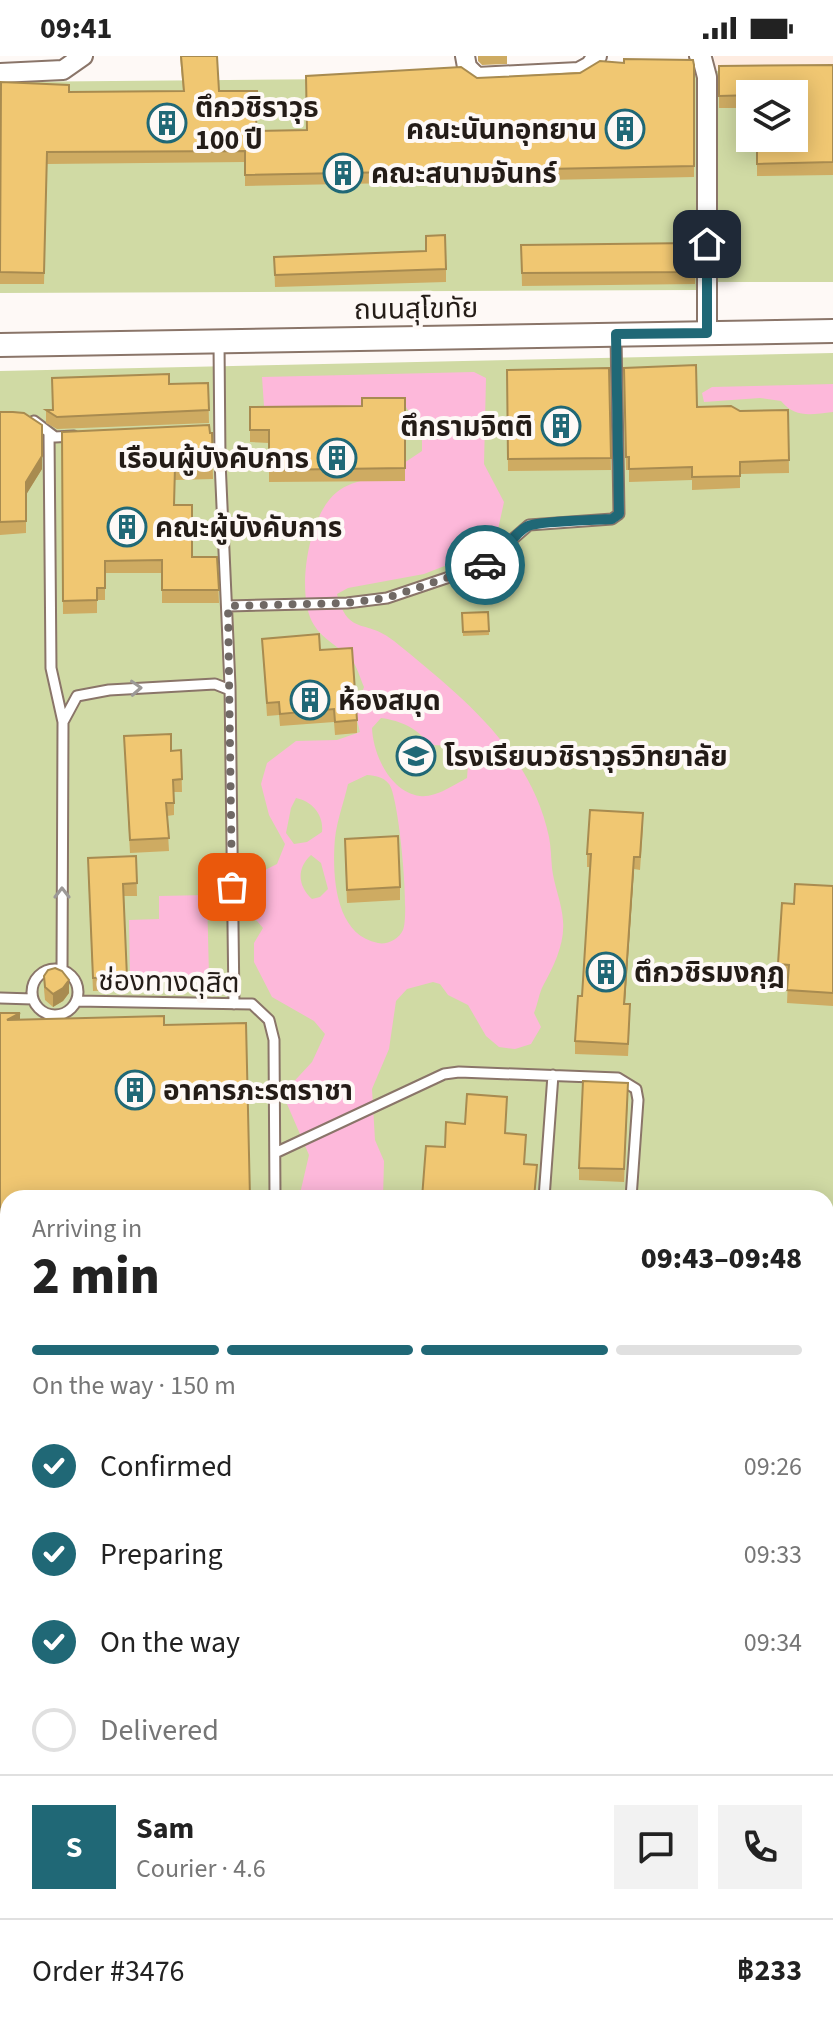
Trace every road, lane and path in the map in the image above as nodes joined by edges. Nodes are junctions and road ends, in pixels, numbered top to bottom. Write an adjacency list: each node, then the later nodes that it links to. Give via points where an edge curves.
1 (83, 56): 5 (street, via 63,70)
2 (465, 56): 3 (street, via 477,77 579,72)
3 (597, 56)
4 (706, 57): 7 (street)
5 (0, 73)
6 (833, 331): 7 (street, ถนนสุโขทัย)
7 (707, 333): 8 (street, ถนนสุโขทัย)
8 (616, 334): 9 (street, ถนนสุโขทัย); 16 (lane, via 619,514 612,519 529,525 494,562 387,598)
9 (219, 342): 10 (street, ถนนสุโขทัย); 13 (lane)
10 (0, 345)
11 (24, 416): 14 (lane)
12 (205, 430): 13 (lane)
13 (220, 430): 16 (lane)
14 (49, 434): 15 (lane); 18 (lane, via 51,668)
15 (85, 435)
16 (228, 606): 17 (lane)
17 (230, 690): 18 (lane, one-way to 17, via 77,696 215,684); 23 (lane)
18 (63, 722): 19 (lane, one-way to 18)
19 (62, 971): 21 (lane, via 40,975 32,988); 22 (lane, via 77,986)
20 (0, 998): 21 (lane)
21 (33, 999): 22 (lane, via 52,1015 66,1012)
22 (76, 1001): 23 (lane, ช่องทางดุสิต)
23 (234, 1004): 25 (lane, ช่องทางดุสิต, via 252,1004 269,1020 274,1040)
24 (553, 1075): 25 (lane, via 444,1074); 27 (lane); 28 (lane, via 618,1078 636,1089)
25 (275, 1153): 26 (lane, ช่องทางดุสิต)
26 (275, 1190)
27 (545, 1190)
28 (632, 1190)

